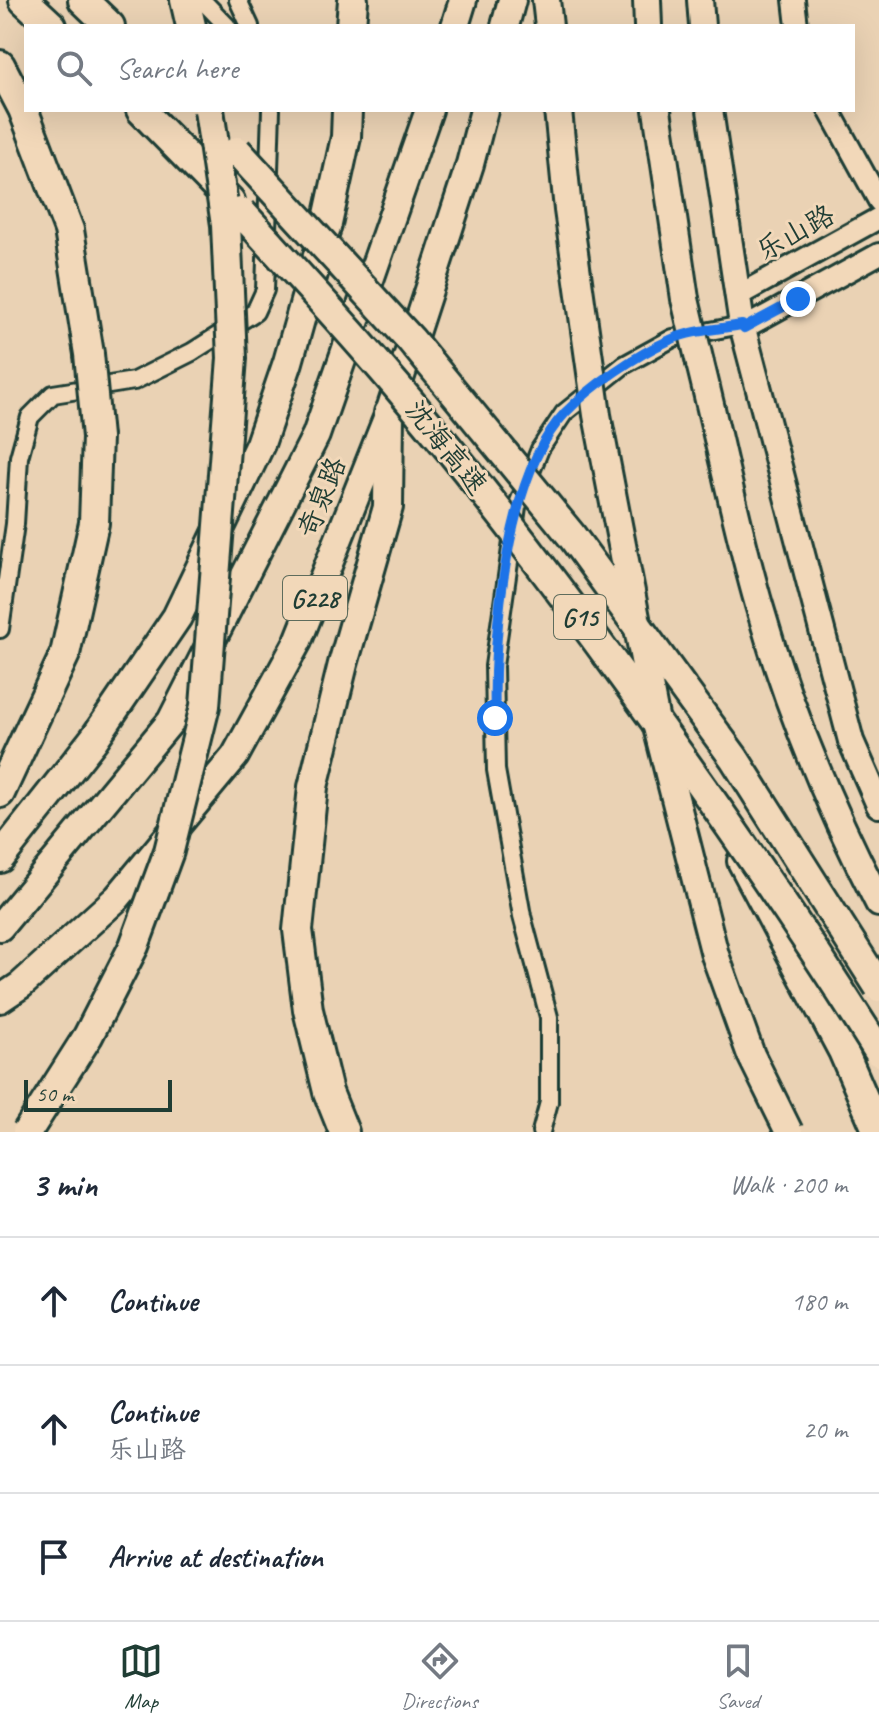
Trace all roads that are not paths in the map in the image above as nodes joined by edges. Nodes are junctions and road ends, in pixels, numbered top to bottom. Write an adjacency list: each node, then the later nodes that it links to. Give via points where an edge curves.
1 (24, 0): 13 (highway)
2 (83, 0): 14 (highway)
3 (185, 0): 15 (highway)
4 (202, 0): 16 (street)
5 (238, 0): 17 (street)
6 (353, 0): 18 (highway)
7 (463, 0): 19 (highway)
8 (512, 0): 20 (highway)
9 (546, 0): 21 (highway)
10 (647, 0): 22 (highway)
11 (700, 0): 23 (main road)
12 (794, 0): 24 (street)
13 (50, 24)
14 (108, 24)
15 (191, 24)
16 (225, 24)
17 (249, 24)
18 (351, 24)
19 (456, 24)
20 (506, 24)
21 (549, 24)
22 (648, 24)
23 (702, 24)
24 (797, 24)
25 (0, 65): 26 (highway, bridge)
26 (24, 112)
27 (24, 112): 47 (highway, bridge, via 69,230 97,437 94,523 65,654)
28 (143, 112): 46 (highway, 沈海高速 / G15, bridge, via 382,369 563,594)
29 (197, 112): 52 (highway, 沈海高速 / G15, bridge, via 411,340 571,535 734,758)
30 (209, 112): 55 (highway, bridge, via 226,225 232,358 205,706 169,851 134,946 88,1036)
31 (271, 112): 45 (street, via 265,290 255,312 134,381 53,394 30,417 19,457)
32 (347, 112): 49 (highway, via 327,224 260,444 177,617 94,739)
33 (428, 112): 51 (highway, 奇泉路 / G228, via 316,435 171,721)
34 (483, 112): 44 (highway, 奇泉路 / G228)
35 (558, 112): 58 (highway, bridge, via 597,415 657,727 715,955 751,1055)
36 (657, 112): 50 (highway, bridge, via 685,299 759,605 806,744)
37 (710, 112): 42 (main road)
38 (830, 112): 39 (street)
39 (879, 201)
40 (879, 218): 42 (street, 乐山路)
41 (879, 254): 43 (street)
42 (739, 295): 43 (main road)
43 (743, 327): 48 (main road, via 851,741); 57 (street, via 673,338 624,365 564,413 540,449 517,507 494,666 496,770 522,916 549,1017 549,1102)
44 (389, 413): 53 (highway, 奇泉路 / G228, via 298,641 235,756 117,898); 56 (highway, via 388,507 313,787 298,930 308,1010 328,1092)
45 (0, 629)
46 (698, 779): 54 (highway, 沈海高速 / G15, bridge); 59 (highway, bridge, via 843,1051)
47 (0, 793)
48 (879, 805)
49 (0, 858)
50 (879, 903)
51 (0, 927)
52 (879, 987)
53 (0, 999)
54 (879, 1052)
55 (27, 1132)
56 (344, 1132)
57 (541, 1132)
58 (789, 1132)
59 (878, 1132)

